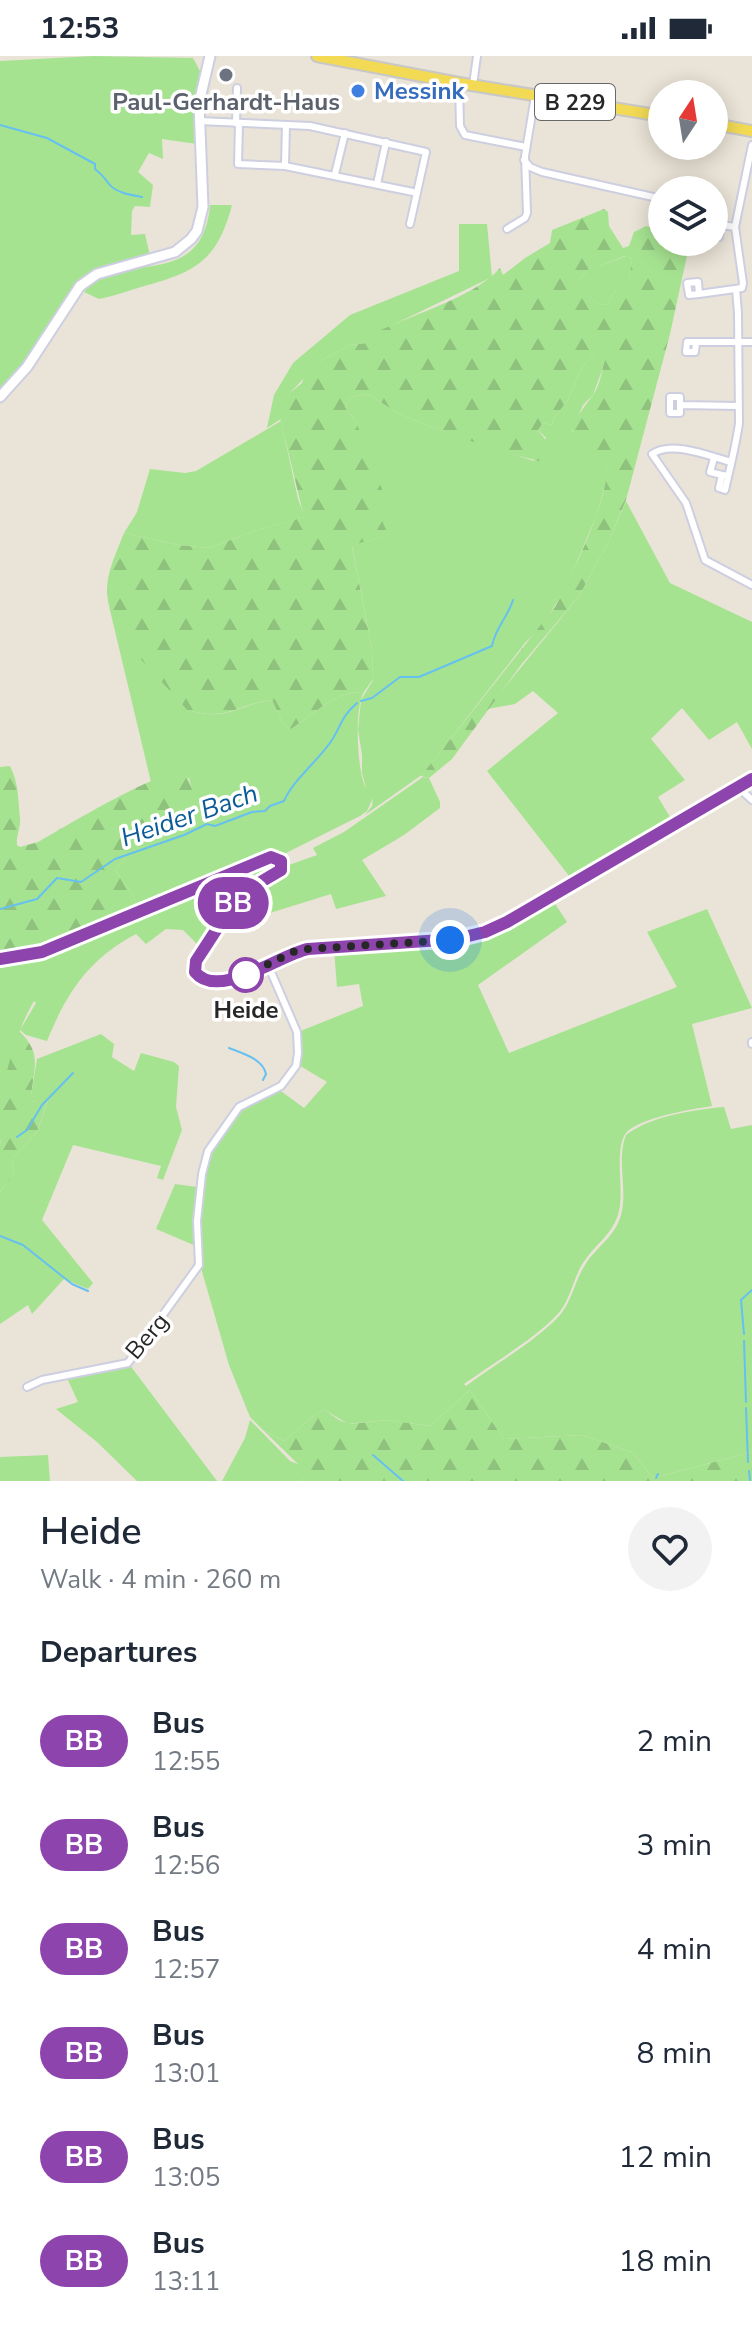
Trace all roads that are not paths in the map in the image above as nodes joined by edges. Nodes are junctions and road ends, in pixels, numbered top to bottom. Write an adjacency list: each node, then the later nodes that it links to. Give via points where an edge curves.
1 (202, 56): 6 (main road)
2 (210, 56): 6 (main road)
3 (216, 56): 6 (main road)
4 (317, 56): 7 (main road, B 229)
5 (477, 56): 8 (street)
6 (207, 68): 12 (main road)
7 (459, 83): 8 (main road, B 229); 20 (street, via 465,135)
8 (473, 85): 10 (main road, B 229)
9 (237, 88): 13 (street)
10 (535, 95): 11 (main road, B 229); 20 (street)
11 (648, 114)
12 (199, 121): 13 (street); 36 (main road, via 203,207 197,231 175,252 89,278)
13 (238, 123): 14 (street); 22 (street, via 238,164)
14 (286, 125): 17 (street); 22 (street)
15 (728, 127): 16 (main road)
16 (752, 131)
17 (345, 133): 18 (street); 23 (street)
18 (386, 142): 24 (street); 27 (street, via 426,152)
19 (752, 145): 29 (street)
20 (526, 147): 21 (street)
21 (524, 160): 26 (street, via 556,176); 30 (street, via 527,213)
22 (285, 166): 23 (street)
23 (335, 174): 24 (street)
24 (377, 184): 25 (street)
25 (413, 192)
26 (648, 196)
27 (410, 224)
28 (728, 226): 29 (street)
29 (735, 227): 31 (street, via 743,283)
30 (507, 229)
31 (736, 289): 32 (street); 33 (street)
32 (699, 294)
33 (739, 342): 34 (street); 35 (street); 38 (street)
34 (752, 342)
35 (696, 343)
36 (0, 397)
37 (680, 405): 38 (street)
38 (738, 406): 40 (street)
39 (714, 458): 40 (street); 40 (street, via 710,472 725,476); 41 (street, via 684,450 652,454 686,503 705,560)
40 (731, 462)
41 (752, 585)
42 (752, 779): 43 (main road)
43 (738, 787): 44 (street); 46 (main road, via 493,929 450,940 308,949)
44 (752, 800)
45 (0, 959): 46 (main road, via 42,952 269,857 280,860 278,874 243,891 195,967 205,980 222,980)
46 (268, 965): 47 (street, Berg, via 297,1032 296,1066 281,1086 239,1107 208,1151 197,1221 199,1265 128,1363)
47 (27, 1387)

